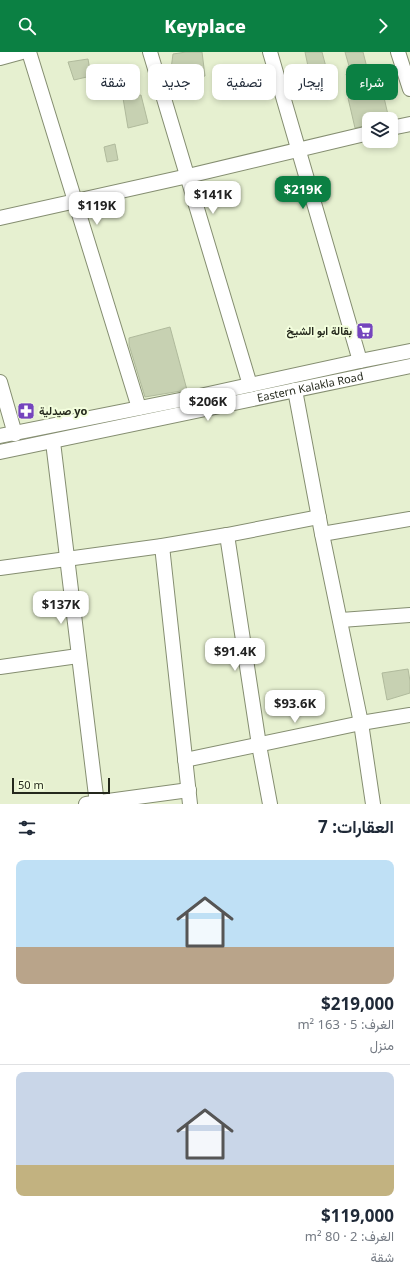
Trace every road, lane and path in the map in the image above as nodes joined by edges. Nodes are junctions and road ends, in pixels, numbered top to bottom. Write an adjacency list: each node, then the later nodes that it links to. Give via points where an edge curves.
1 (22, 52): 6 (street)
2 (29, 52): 13 (street)
3 (150, 52): 12 (street)
4 (270, 52): 11 (street)
5 (398, 52): 7 (street)
6 (0, 58)
7 (410, 88)
8 (410, 124): 9 (street)
9 (398, 127)
10 (362, 135): 11 (street)
11 (298, 149): 12 (street); 16 (street)
12 (188, 176): 13 (street); 19 (street)
13 (76, 200): 14 (street); 21 (street)
14 (0, 218)
15 (410, 351): 16 (street, Eastern Kalakla Road)
16 (360, 361): 19 (street, Eastern Kalakla Road)
17 (410, 366): 20 (street, Eastern Kalakla Road)
18 (0, 382): 22 (street)
19 (250, 385): 21 (street, Eastern Kalakla Road)
20 (296, 390): 24 (street, Eastern Kalakla Road); 26 (street)
21 (139, 408): 22 (street, Eastern Kalakla Road)
22 (15, 434): 23 (street, Eastern Kalakla Road)
23 (0, 436)
24 (53, 442): 25 (street, Eastern Kalakla Road); 31 (street)
25 (0, 452)
26 (319, 517): 28 (street); 29 (street)
27 (410, 519): 28 (street)
28 (322, 534): 34 (street)
29 (227, 535): 30 (street); 39 (street)
30 (162, 546): 31 (street); 40 (street)
31 (67, 559): 32 (street); 35 (street)
32 (0, 568)
33 (410, 615): 34 (street)
34 (341, 620): 38 (street)
35 (78, 656): 36 (street); 42 (street)
36 (0, 667)
37 (410, 714): 38 (street)
38 (361, 723): 39 (street); 44 (street)
39 (259, 745): 40 (street); 43 (street)
40 (185, 760): 41 (street)
41 (189, 797): 42 (street)
42 (93, 804)
43 (270, 804)
44 (373, 804)

